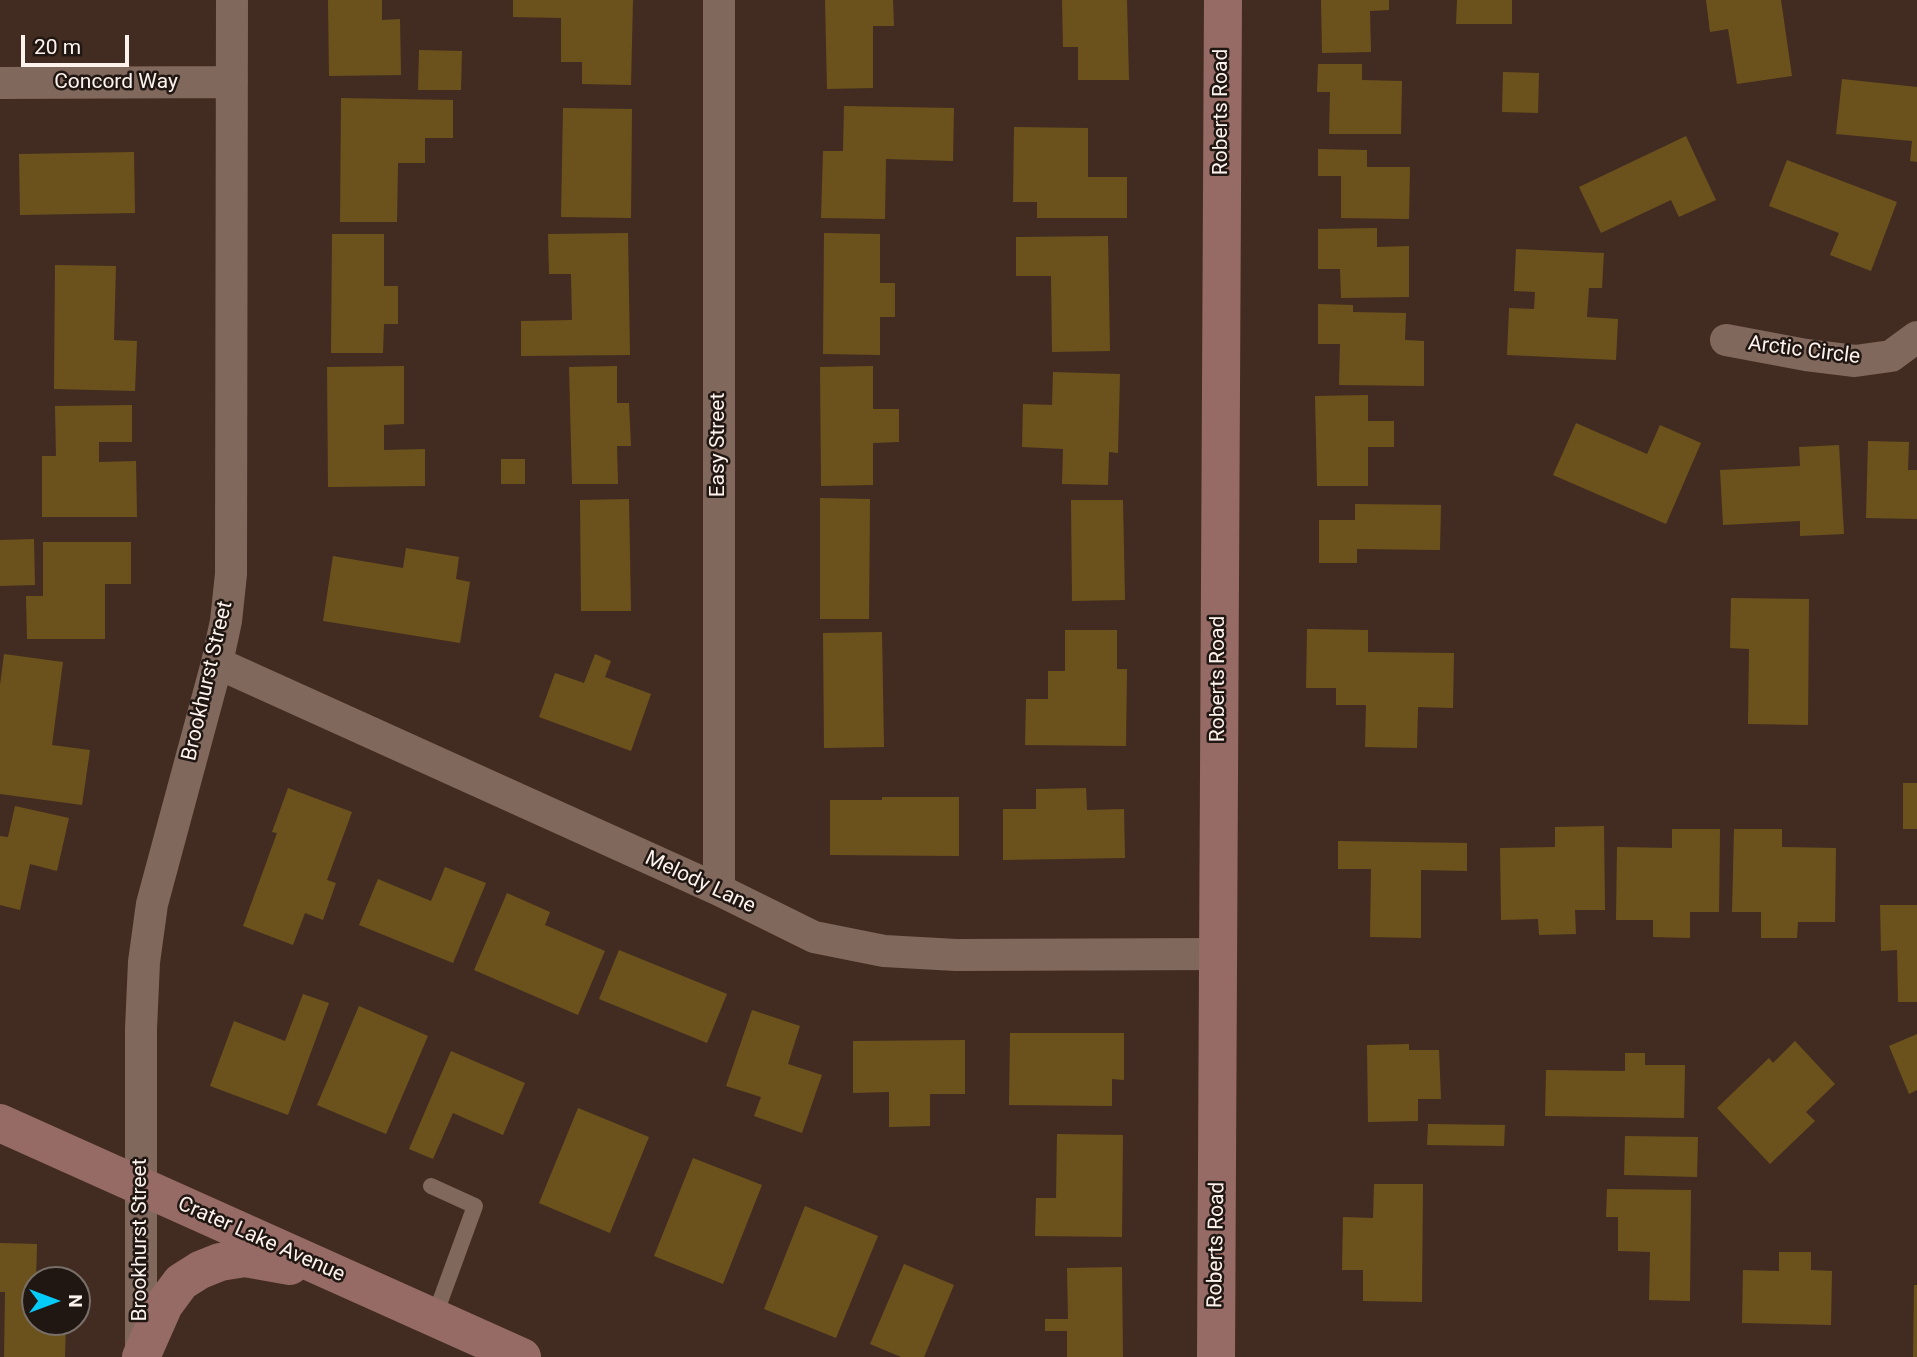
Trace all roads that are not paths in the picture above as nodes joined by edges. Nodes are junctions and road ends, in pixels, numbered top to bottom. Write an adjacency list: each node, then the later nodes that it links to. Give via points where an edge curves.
1 (232, 0): 4 (street, Brookhurst Street)
2 (719, 0): 9 (street, Easy Street)
3 (1223, 0): 10 (street, Roberts Road)
4 (232, 82): 5 (street, Concord Way); 8 (street, Brookhurst Street, via 230,574)
5 (0, 83)
6 (1917, 337): 7 (street, Arctic Circle, via 1891,356 1855,361)
7 (1726, 340)
8 (217, 663): 9 (street, Melody Lane); 12 (street, Brookhurst Street, via 152,904 141,1029)
9 (719, 890): 10 (street, Melody Lane, via 814,937 884,951)
10 (1218, 954): 18 (street, Roberts Road)
11 (0, 1123): 12 (street, Crater Lake Avenue)
12 (141, 1186): 14 (street, Crater Lake Avenue); 16 (street, Brookhurst Street)
13 (432, 1186): 15 (lane, via 475,1206)
14 (340, 1276): 15 (street, Crater Lake Avenue); 16 (street, via 245,1258 200,1270 181,1282 164,1305)
15 (435, 1318): 17 (street, Crater Lake Avenue)
16 (141, 1357)
17 (522, 1357)
18 (1216, 1357)

